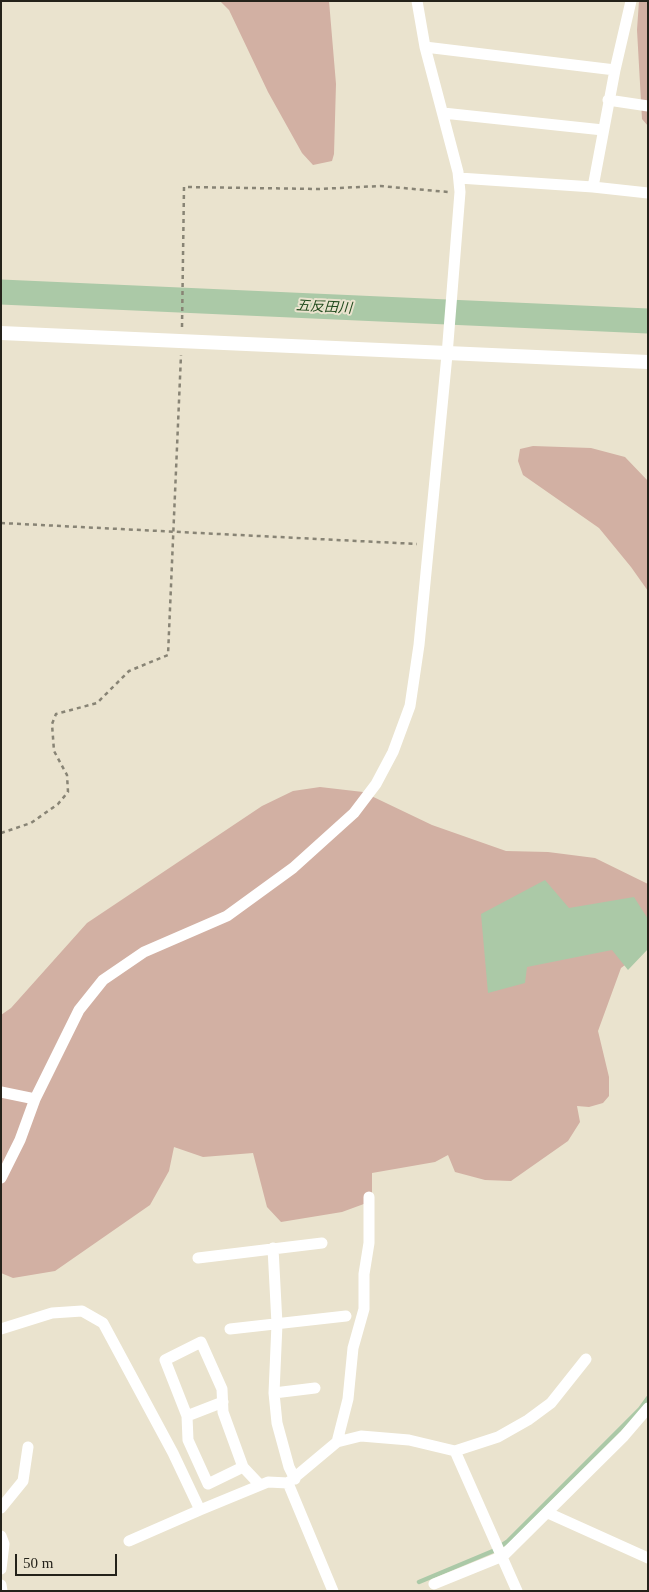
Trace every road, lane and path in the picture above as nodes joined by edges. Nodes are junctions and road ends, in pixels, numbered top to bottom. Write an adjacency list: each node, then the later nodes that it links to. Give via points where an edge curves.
1 (418, 1): 3 (street)
2 (631, 1): 4 (street)
3 (425, 47): 4 (street); 7 (street)
4 (614, 70): 5 (street)
5 (608, 100): 6 (street); 8 (street)
6 (648, 106)
7 (443, 113): 8 (street); 9 (street)
8 (602, 130): 10 (street)
9 (459, 178): 10 (street); 11 (street)
10 (593, 186): 12 (street)
11 (460, 192): 14 (path, via 380,186 318,189 184,187); 15 (street)
12 (648, 193)
13 (1, 333): 14 (street)
14 (182, 341): 15 (street); 18 (path)
15 (447, 355): 16 (street); 19 (street)
16 (648, 362)
17 (1, 523): 18 (path)
18 (174, 531): 19 (path); 20 (path, via 168,655 128,671 97,703 56,714 52,724 54,751 67,775 68,792 58,804 31,823)
19 (428, 544): 22 (street, via 410,706 393,752 376,784 354,813 293,868 227,916 144,952 103,980 79,1010)
20 (1, 833)
21 (1, 1092): 22 (street)
22 (35, 1099): 23 (street)
23 (5, 1163): 24 (street)
24 (1, 1178)
25 (369, 1197): 39 (street, via 364,1310 353,1348 348,1399)
26 (322, 1243): 27 (street)
27 (273, 1248): 28 (street); 30 (street)
28 (198, 1258)
29 (346, 1316): 30 (street)
30 (277, 1324): 31 (street); 35 (street)
31 (230, 1329)
32 (1, 1330): 46 (street, via 52,1313 82,1311 103,1323)
33 (586, 1359): 41 (street, via 551,1403 528,1420 498,1437)
34 (315, 1388): 35 (street)
35 (274, 1393): 43 (street, via 277,1423)
36 (223, 1402): 38 (street); 38 (street, via 222,1389 201,1342 165,1360); 42 (street, via 223,1412)
37 (648, 1408): 47 (street)
38 (187, 1416): 42 (street, via 188,1440 208,1484)
39 (338, 1442): 41 (street, via 361,1436 409,1440); 43 (street)
40 (28, 1447): 45 (street, via 23,1481)
41 (455, 1451): 50 (street)
42 (243, 1467): 44 (street)
43 (292, 1481): 44 (street); 56 (street)
44 (260, 1485): 46 (street)
45 (1, 1508)
46 (200, 1510): 49 (street)
47 (548, 1512): 50 (street); 51 (street)
48 (1, 1536): 52 (street, via 4,1552)
49 (129, 1541)
50 (500, 1550): 53 (street); 57 (street)
51 (648, 1558)
52 (1, 1569)
53 (434, 1584)
54 (1, 1585): 55 (street)
55 (2, 1591)
56 (333, 1591)
57 (517, 1591)

